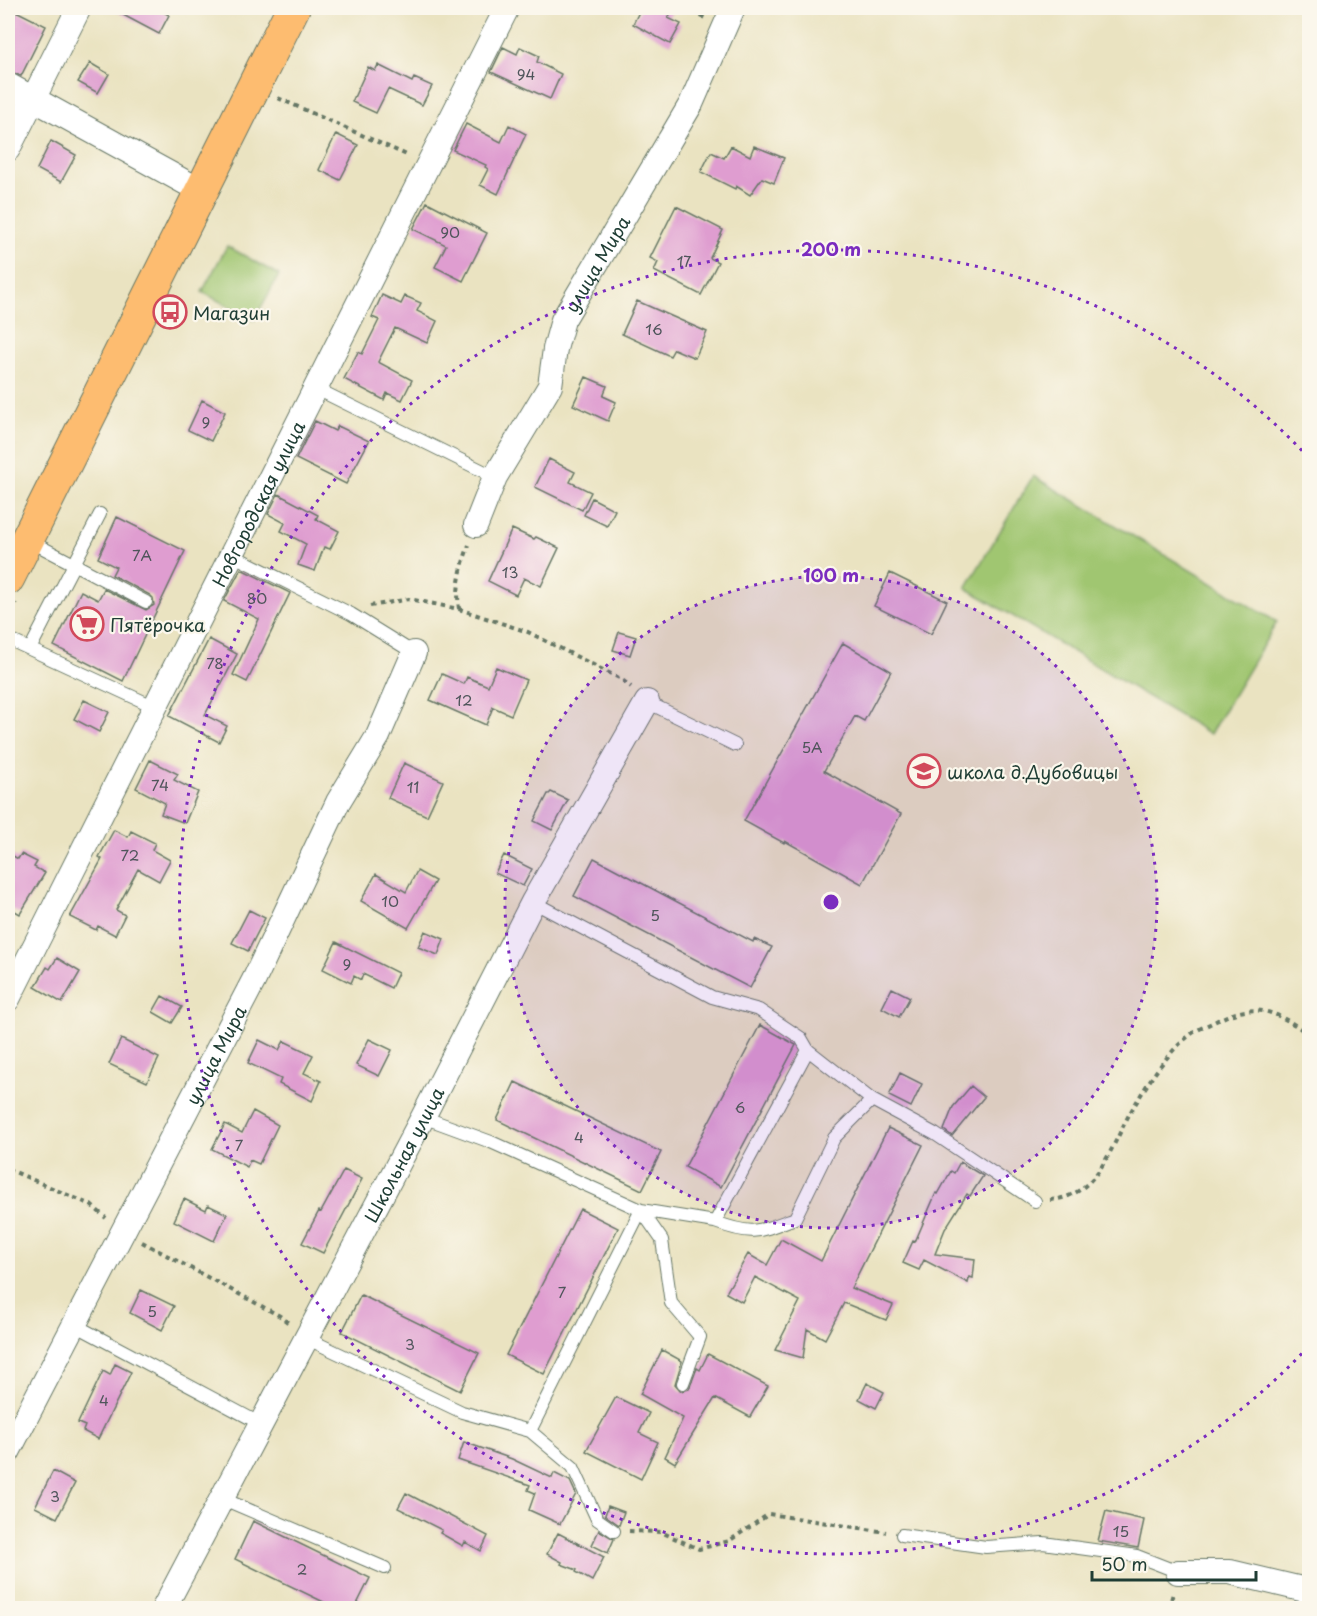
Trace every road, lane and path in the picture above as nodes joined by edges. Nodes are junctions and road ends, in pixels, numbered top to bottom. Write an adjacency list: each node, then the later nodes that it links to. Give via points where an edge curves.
1 (79, 8): 7 (street)
2 (293, 8): 10 (main road)
3 (507, 8): 9 (street, Новгородская улица)
4 (734, 8): 12 (street, улица Мира, via 691,104 563,320 550,386)
5 (8, 85): 7 (street)
6 (272, 95): 9 (path)
7 (33, 99): 8 (street); 10 (street)
8 (8, 149)
9 (429, 164): 11 (street, Новгородская улица)
10 (201, 191): 15 (main road)
11 (316, 389): 12 (lane); 16 (street, Новгородская улица)
12 (495, 477): 14 (street, улица Мира)
13 (100, 514): 17 (lane)
14 (476, 525): 21 (path, via 462,564)
15 (27, 539): 17 (lane); 18 (main road)
16 (232, 555): 24 (lane, via 351,614); 26 (street, Новгородская улица)
17 (74, 564): 19 (lane); 23 (lane)
18 (8, 578)
19 (146, 602)
20 (366, 607): 21 (path, via 409,599)
21 (459, 609): 25 (path, via 528,632 621,679)
22 (8, 641): 23 (lane)
23 (30, 649): 26 (lane)
24 (414, 653): 38 (street, улица Мира, via 378,736 338,802 254,980)
25 (639, 695): 27 (lane); 28 (street, Школьная улица)
26 (155, 707): 29 (street, Новгородская улица)
27 (735, 746)
28 (533, 902): 31 (lane, via 712,997 759,1010 801,1038); 33 (street, Школьная улица)
29 (8, 999)
30 (1310, 1035): 35 (path, via 1286,1018 1261,1009 1231,1014 1190,1034 1162,1064 1135,1104 1103,1167 1082,1189 1061,1200)
31 (808, 1050): 32 (lane); 37 (lane)
32 (872, 1100): 35 (lane, via 934,1134); 37 (lane, via 834,1138 795,1218 759,1232 738,1231)
33 (423, 1117): 36 (lane, via 490,1142); 40 (street, Школьная улица)
34 (8, 1169): 38 (path, via 91,1205)
35 (1035, 1201)
36 (641, 1210): 37 (lane); 41 (lane, via 662,1240 671,1303 700,1337); 43 (lane)
37 (715, 1222)
38 (123, 1232): 39 (street, улица Мира); 40 (path, via 280,1316)
39 (75, 1325): 42 (lane); 44 (street, улица Мира)
40 (306, 1338): 42 (street, Школьная улица); 43 (lane, via 462,1412)
41 (683, 1383)
42 (261, 1424): 45 (street, Школьная улица)
43 (530, 1431): 46 (lane, via 573,1467 597,1519)
44 (8, 1452)
45 (221, 1498): 48 (lane); 51 (street, Школьная улица)
46 (614, 1531): 47 (path, via 661,1532 699,1549 729,1541 769,1514)
47 (902, 1535): 49 (lane, via 986,1547 1043,1543 1137,1556)
48 (385, 1568)
49 (1178, 1572): 50 (street, via 1230,1572)
50 (1310, 1591)
51 (164, 1608)

